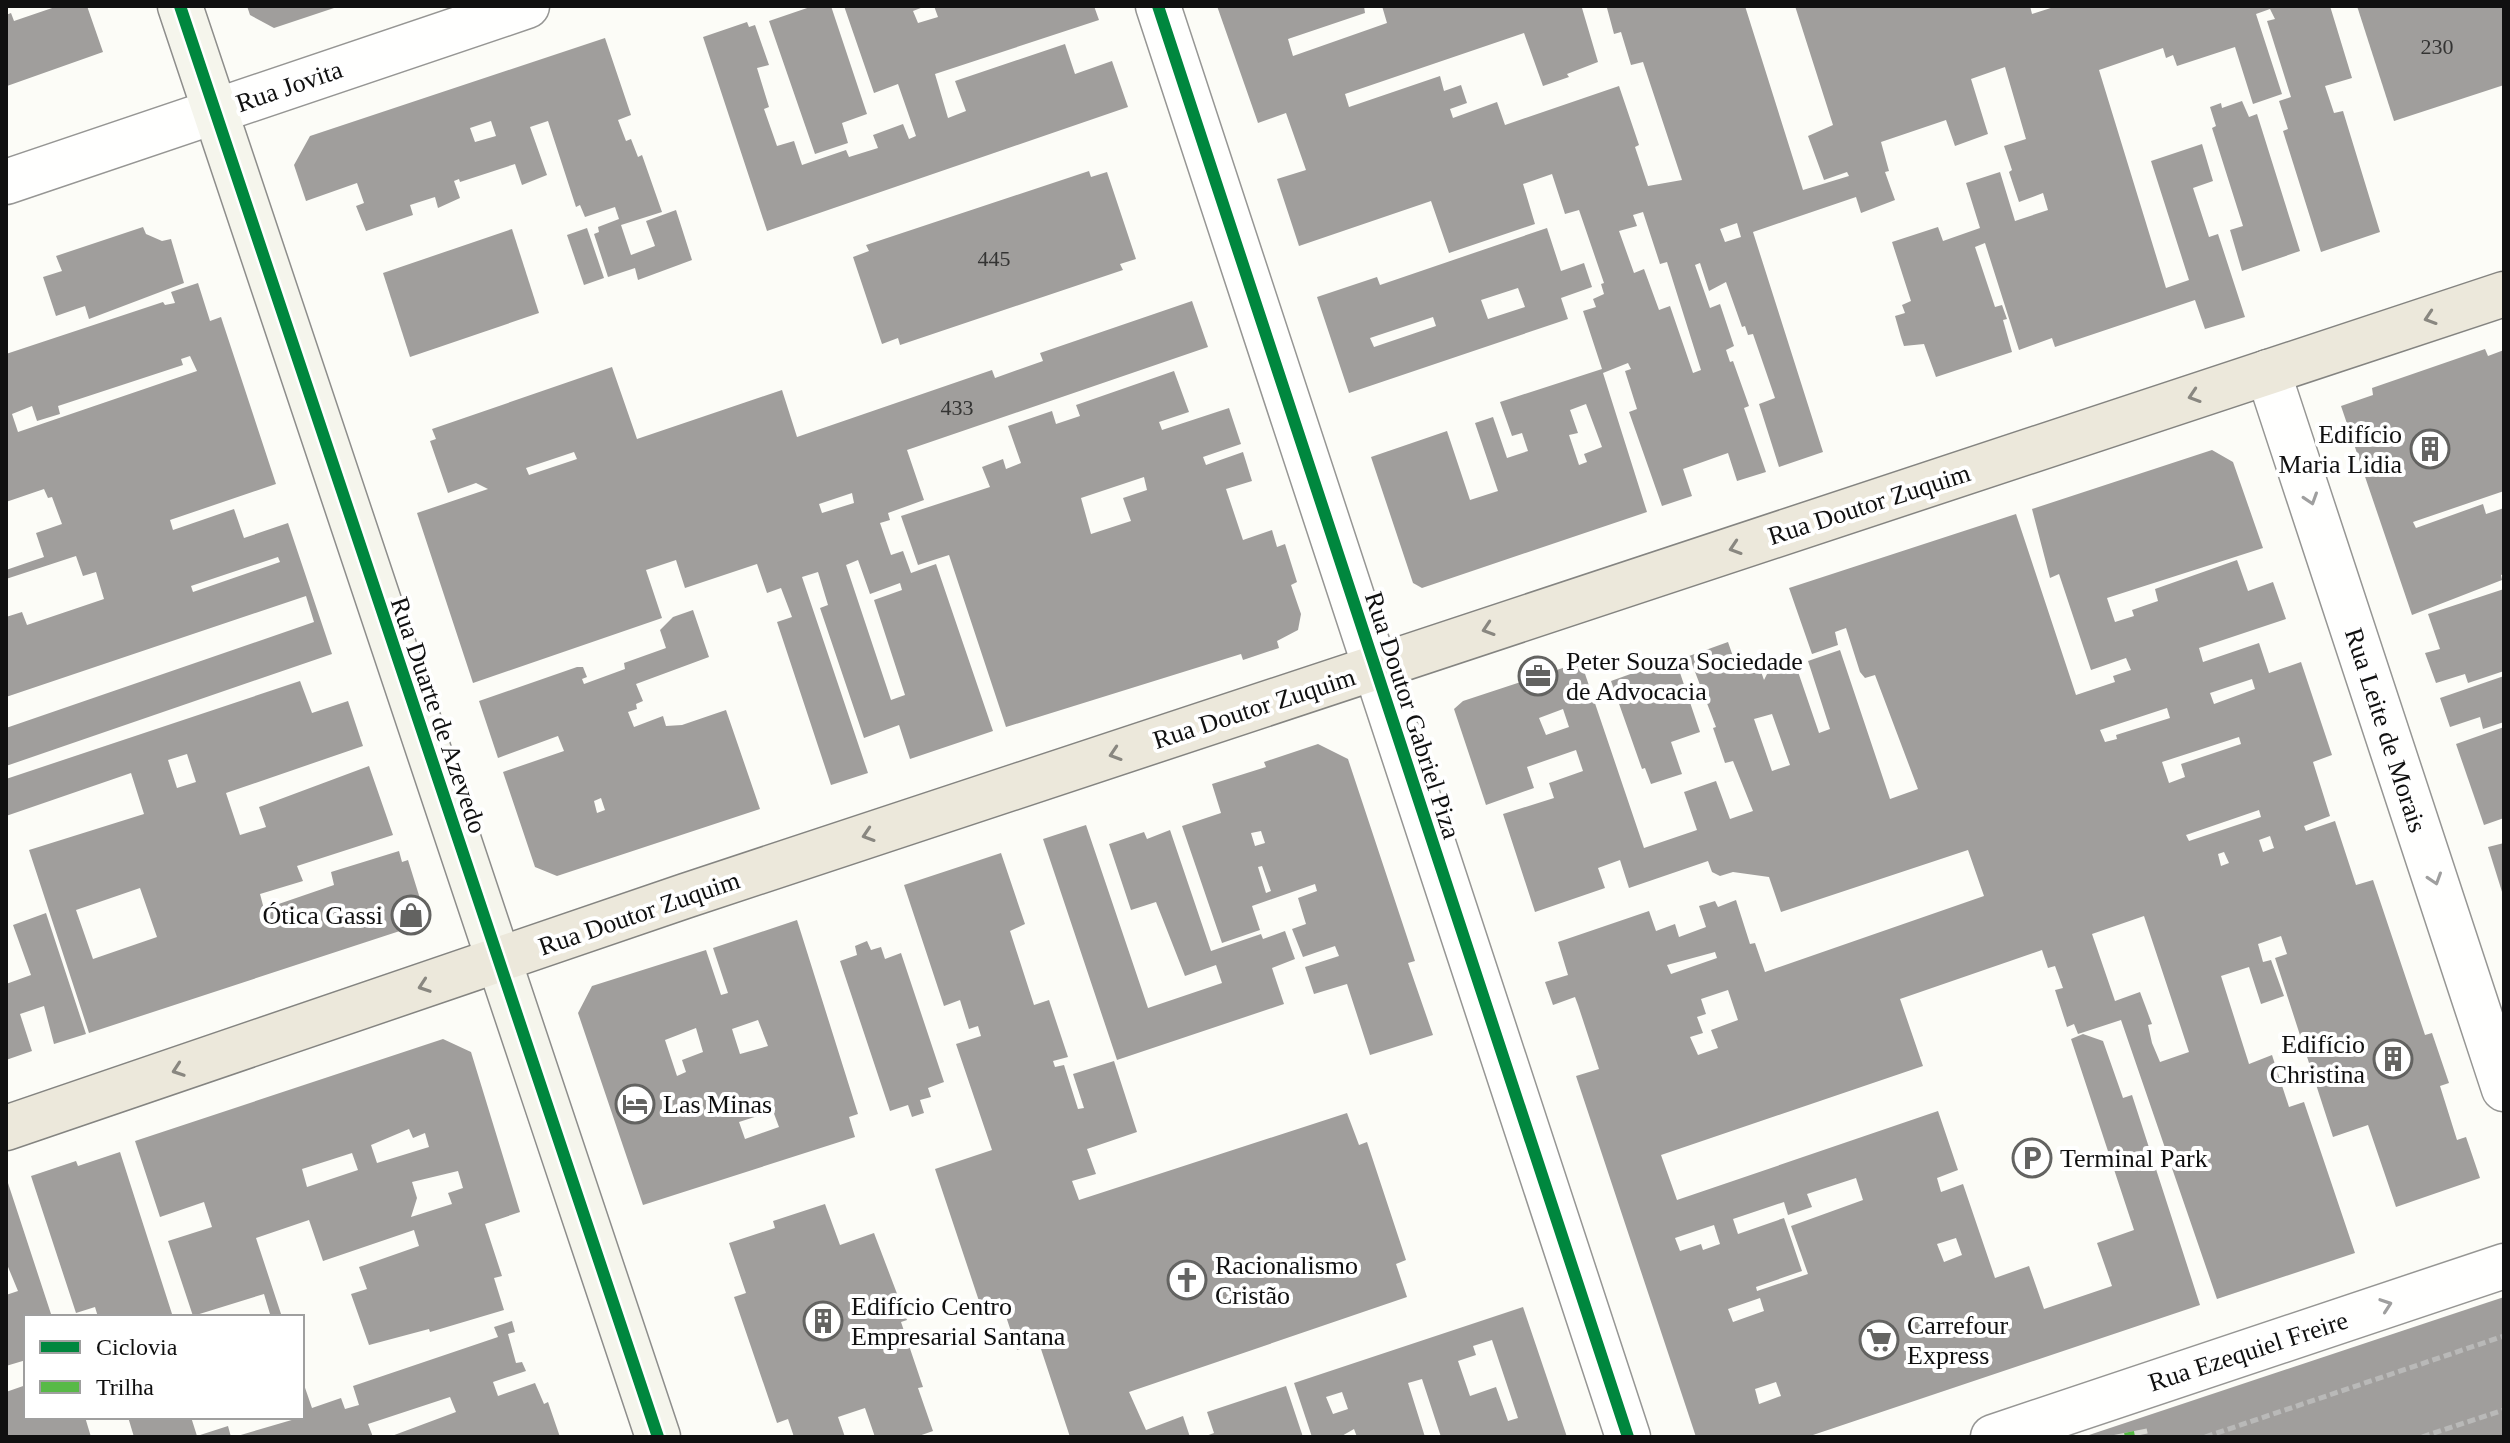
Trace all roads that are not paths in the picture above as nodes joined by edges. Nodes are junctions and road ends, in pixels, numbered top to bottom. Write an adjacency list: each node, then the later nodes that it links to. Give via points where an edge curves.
1 (180, 6): 4 (main road, Rua Duarte de Azevedo)
2 (527, 6): 4 (street, Rua Jovita)
3 (1158, 6): 8 (street, Rua Doutor Gabriel Piza)
4 (214, 111): 5 (street, Rua Jovita); 9 (main road, Rua Duarte de Azevedo)
5 (6, 182)
6 (2504, 294): 7 (main road, Rua Doutor Zuquim, one-way to 7)
7 (2268, 372): 8 (main road, Rua Doutor Zuquim, one-way to 8); 10 (street, Rua Leite de Morais, one-way to 10)
8 (1375, 668): 9 (main road, Rua Doutor Zuquim, one-way to 9); 14 (street, Rua Doutor Gabriel Piza)
9 (498, 961): 11 (main road, Rua Doutor Zuquim, one-way to 11); 13 (main road, Rua Duarte de Azevedo)
10 (2504, 1089)
11 (6, 1128)
12 (2504, 1266): 15 (street, Rua Ezequiel Freire, one-way to 12)
13 (658, 1437)
14 (1628, 1437)
15 (1993, 1437)

